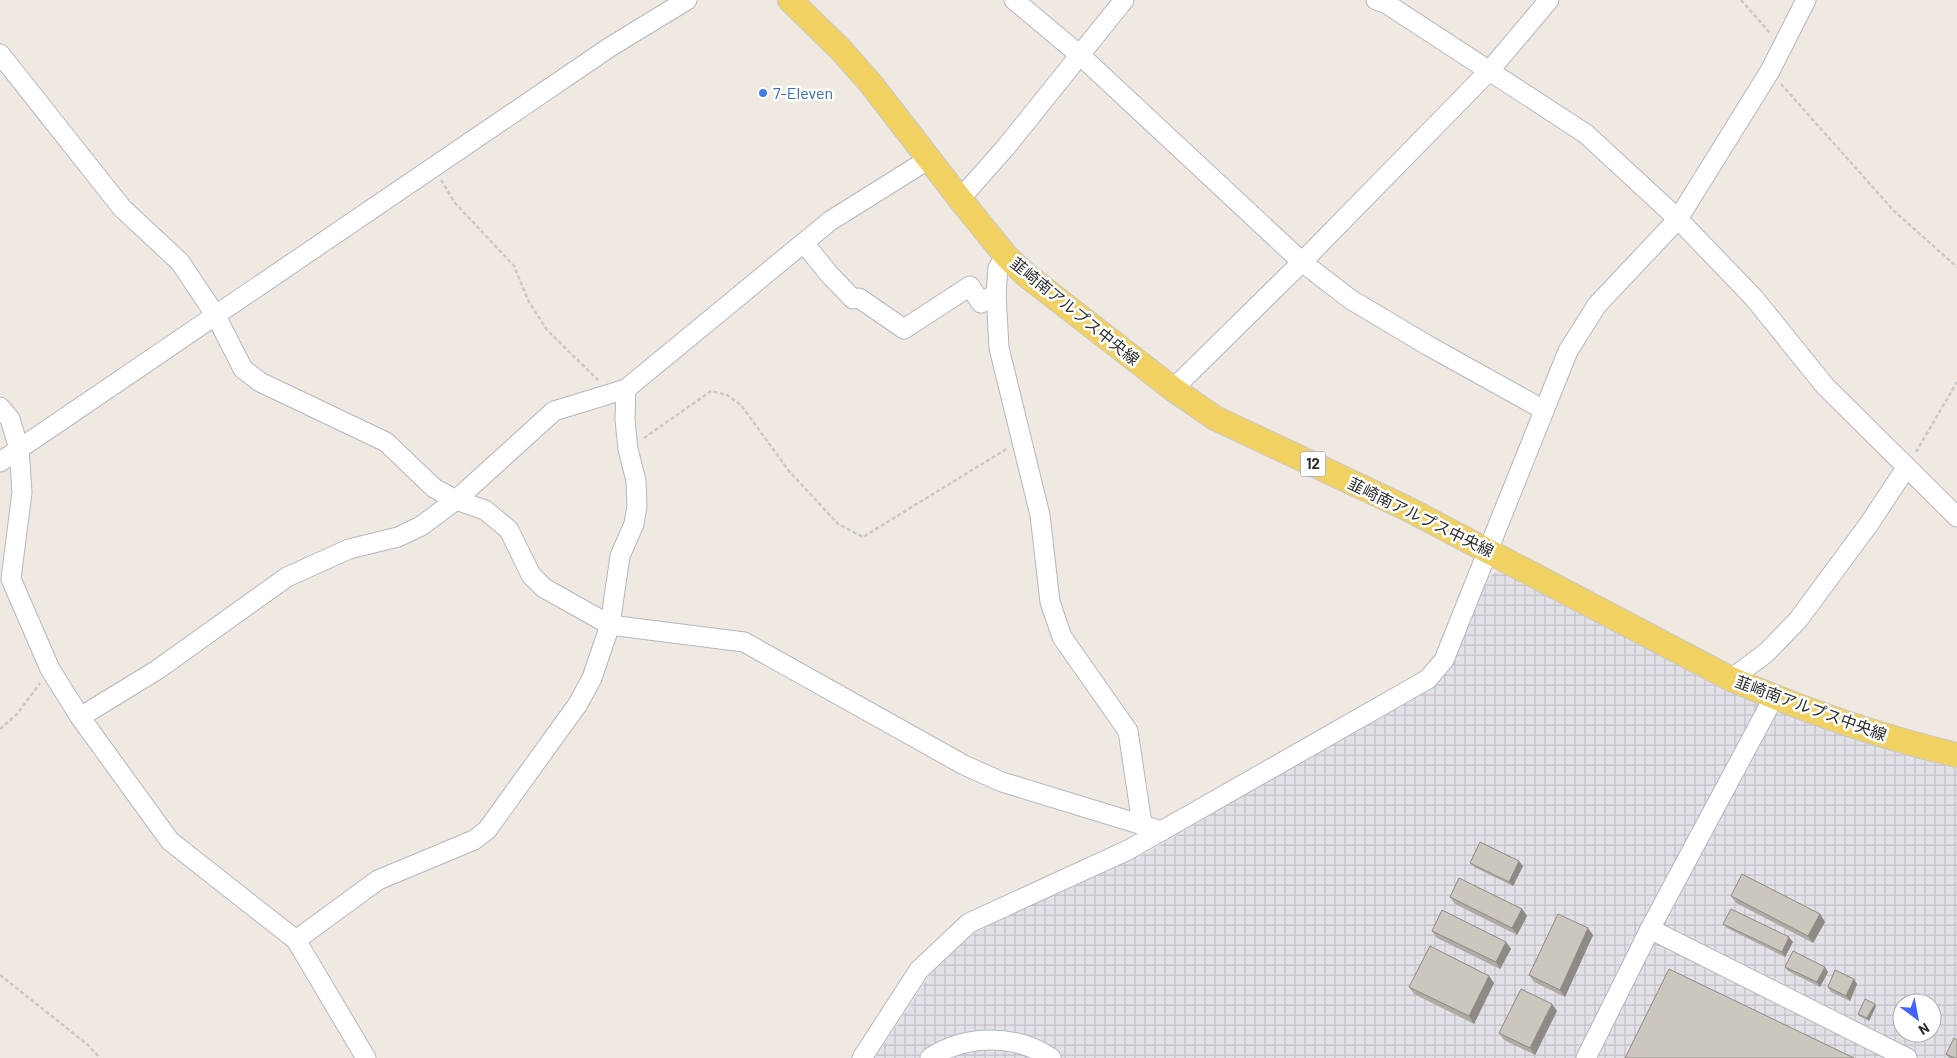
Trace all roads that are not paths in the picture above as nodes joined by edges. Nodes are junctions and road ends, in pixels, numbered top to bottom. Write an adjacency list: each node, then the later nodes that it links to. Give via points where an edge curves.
1 (686, 0): 18 (street, via 610,47)
2 (790, 0): 11 (main road, 韮崎南アルプス中央線 / 12, via 871,84)
3 (1014, 0): 9 (street)
4 (1124, 0): 9 (street)
5 (1376, 0): 10 (street)
6 (1549, 0): 10 (street)
7 (1806, 0): 13 (street, via 1770,71)
8 (0, 54): 18 (street, via 122,208 180,262)
9 (1080, 56): 12 (street); 16 (street)
10 (1490, 70): 13 (street, via 1586,134); 16 (street)
11 (929, 159): 12 (main road, 韮崎南アルプス中央線 / 12); 14 (street, via 830,221)
12 (960, 199): 15 (main road, 韮崎南アルプス中央線 / 12)
13 (1678, 219): 22 (street, via 1597,305 1568,351); 25 (street, via 1754,298 1824,386)
14 (804, 243): 17 (street, via 853,299 859,298 904,329 970,286 981,303); 20 (street)
15 (1006, 256): 17 (street, via 998,268); 19 (main road, 韮崎南アルプス中央線 / 12)
16 (1302, 262): 19 (street); 22 (street, via 1350,299)
17 (996, 294): 34 (street, via 999,348 1040,515 1050,602 1062,636 1128,731)
18 (216, 316): 23 (street); 26 (street, via 243,369 260,382 386,442 434,488)
19 (1173, 389): 28 (main road, 韮崎南アルプス中央線 / 12, via 1215,418)
20 (619, 392): 26 (street, via 554,411); 29 (street, via 638,506 620,556)
21 (0, 407): 23 (street, via 10,419)
22 (1544, 410): 28 (street)
23 (19, 449): 24 (street); 32 (street, via 22,492 10,579 50,669)
24 (0, 462)
25 (1906, 468): 27 (street); 30 (street, via 1798,620 1766,652)
26 (456, 500): 29 (street, via 485,510 509,530 530,575 544,588); 32 (street, via 421,526 398,537 349,550 287,577 157,670)
27 (1957, 517)
28 (1488, 550): 30 (main road, 韮崎南アルプス中央線 / 12); 35 (street, via 1444,660 1428,678)
29 (610, 626): 34 (street, via 744,642 964,765 1002,782); 37 (street, via 592,678 578,704 487,830 474,840 378,880)
30 (1731, 679): 31 (main road, 韮崎南アルプス中央線 / 12)
31 (1774, 697): 33 (main road, 韮崎南アルプス中央線 / 12, via 1912,744); 36 (street)
32 (80, 717): 37 (street, via 170,841)
33 (1957, 754)
34 (1142, 824): 35 (street)
35 (1162, 831): 40 (street, via 1128,850 969,923 919,970)
36 (1650, 929): 38 (street); 43 (street)
37 (296, 940): 39 (street)
38 (1884, 1053): 44 (street)
39 (366, 1058)
40 (862, 1058)
41 (930, 1058): 42 (street, via 964,1042 990,1039 1016,1042)
42 (1051, 1058)
43 (1586, 1058)
44 (1907, 1058)

